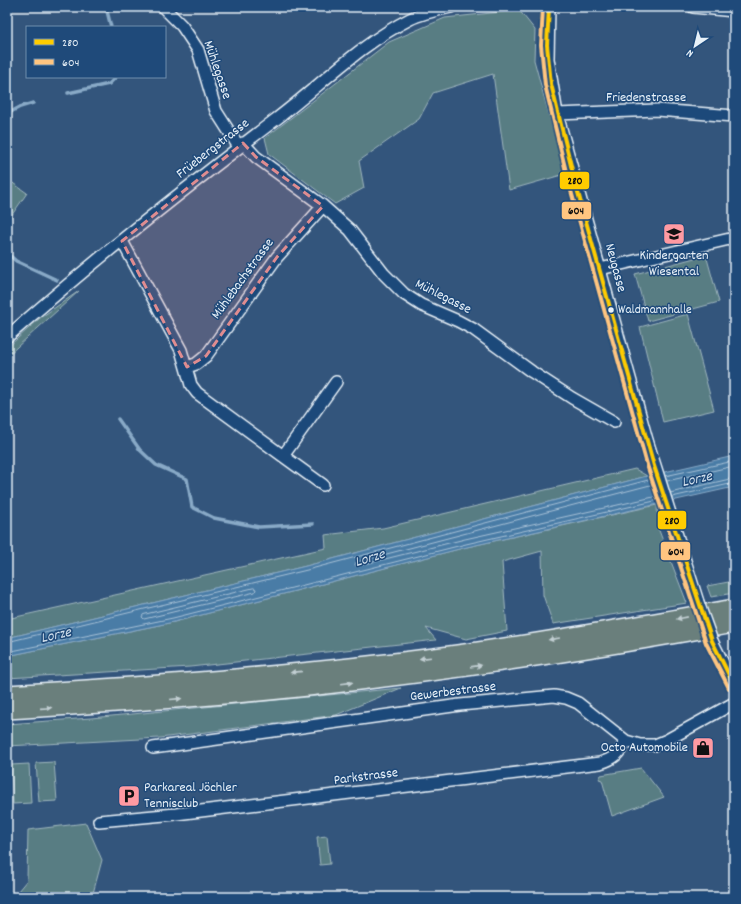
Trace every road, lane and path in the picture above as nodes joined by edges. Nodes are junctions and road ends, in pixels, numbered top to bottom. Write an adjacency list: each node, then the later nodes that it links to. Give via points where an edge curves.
1 (163, 7): 10 (street, Mühlegasse, via 182,26 198,50 216,111)
2 (409, 7): 7 (street)
3 (450, 7): 7 (street, Früebergstrasse)
4 (549, 7): 8 (street, Neugasse, via 548,59)
5 (693, 7): 6 (street)
6 (734, 11)
7 (411, 18): 10 (street, Früebergstrasse, via 352,58)
8 (557, 114): 9 (street, Friedenstrasse, via 657,110); 14 (street, Neugasse)
9 (734, 116)
10 (241, 145): 11 (street, Mühlegasse); 13 (street, Früebergstrasse)
11 (323, 206): 16 (street, Mühlebachstrasse, via 276,257 206,356 196,364); 18 (street, Mühlegasse, via 350,230 384,274 404,294 421,305 473,329 532,372)
12 (734, 238): 14 (street)
13 (122, 241): 15 (street, Früebergstrasse); 16 (street, via 180,350)
14 (600, 269): 23 (street, Neugasse, bridge, via 654,466 712,641)
15 (7, 337)
16 (186, 367): 19 (street, via 191,385 197,393)
17 (336, 382): 19 (street)
18 (614, 422)
19 (283, 456): 20 (street)
20 (323, 485)
21 (734, 608): 24 (highway, one-way to 24, via 602,632 456,654 206,681)
22 (734, 624): 26 (highway, one-way to 22, via 151,701 332,684 565,654)
23 (734, 686)
24 (7, 694)
25 (734, 704): 27 (street, Gewerbestrasse, via 655,745 640,745)
26 (7, 710)
27 (626, 741): 28 (street, Gewerbestrasse, via 578,703 554,696 460,705); 29 (street, Parkstrasse, via 620,753 612,760 600,763 192,813)
28 (153, 748)
29 (99, 821)

